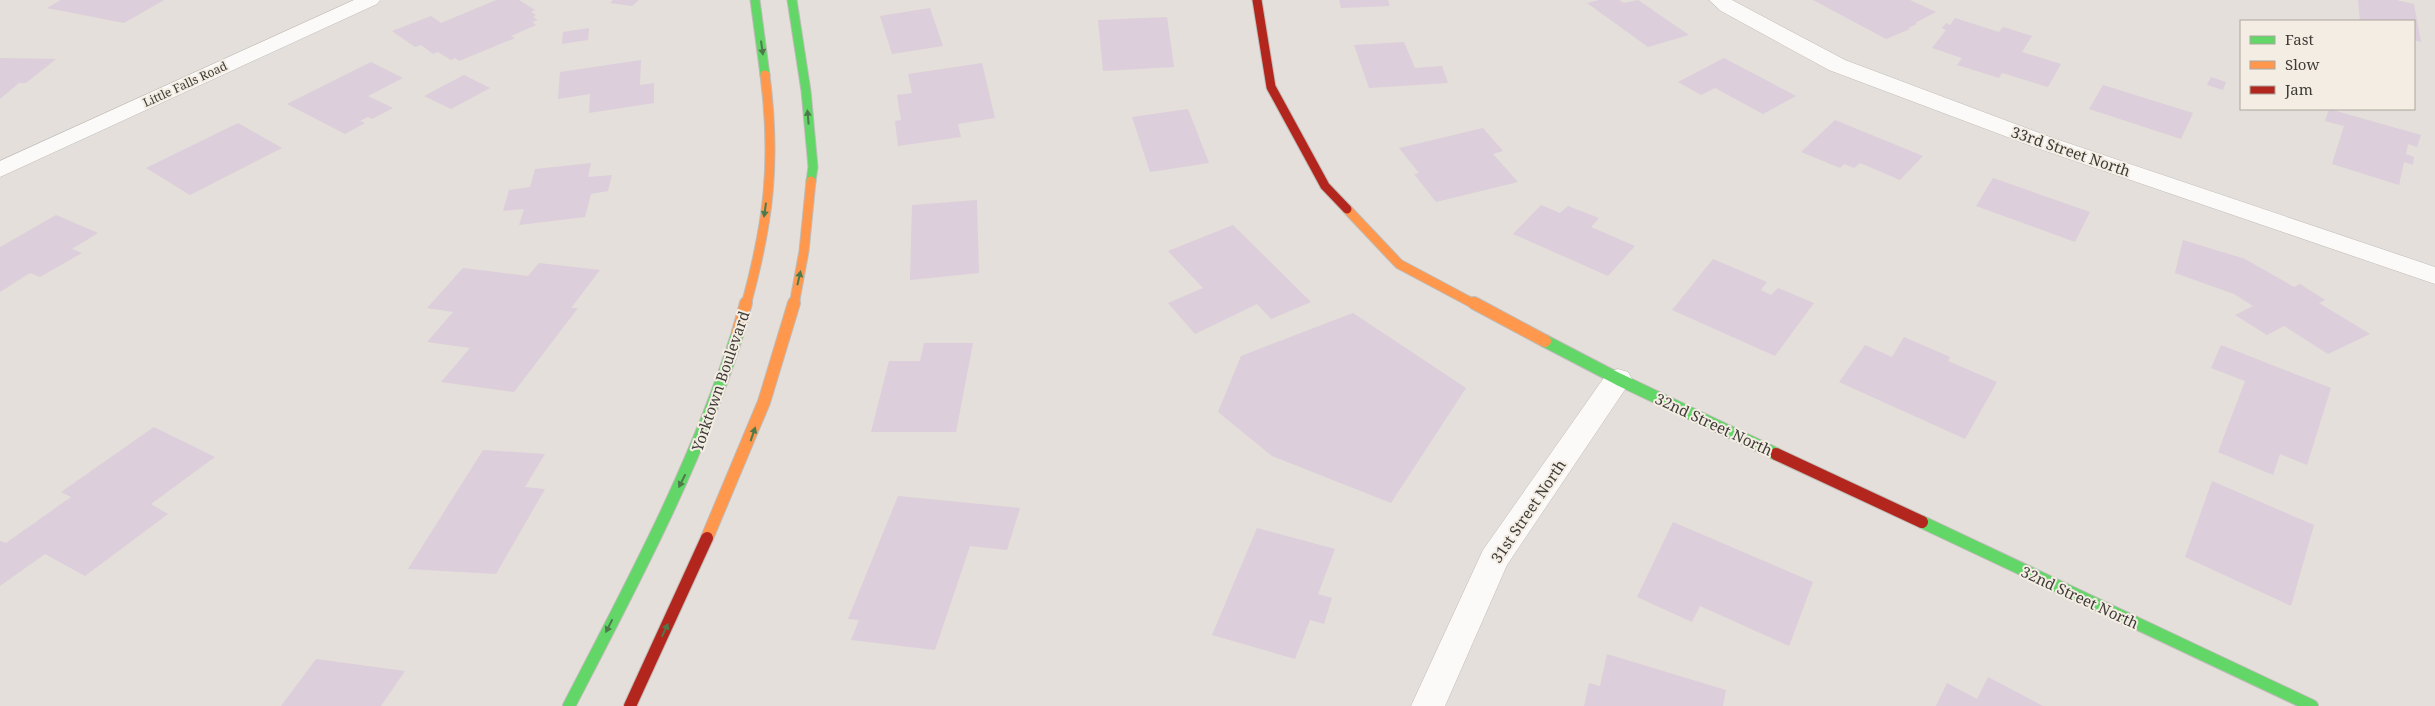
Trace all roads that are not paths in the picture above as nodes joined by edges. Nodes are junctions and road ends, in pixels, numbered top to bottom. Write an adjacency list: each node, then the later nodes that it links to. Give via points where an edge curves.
1 (370, 0): 6 (street, Little Falls Road)
2 (755, 0): 9 (street, Yorktown Boulevard, one-way to 9, via 769,95 771,170 757,264 732,354 694,457)
3 (792, 0): 10 (street, one-way to 3, via 744,458 782,352 803,261 813,167 806,91)
4 (1257, 0): 8 (street, 32nd Street North, via 1271,87 1325,186 1399,264)
5 (1719, 0): 7 (street, 33rd Street North, via 1837,65 2042,142)
6 (0, 170)
7 (2435, 276)
8 (1618, 379): 11 (street, 31st Street North, via 1494,559); 12 (street, 32nd Street North)
9 (569, 706)
10 (630, 706)
11 (1428, 706)
12 (2312, 706)

